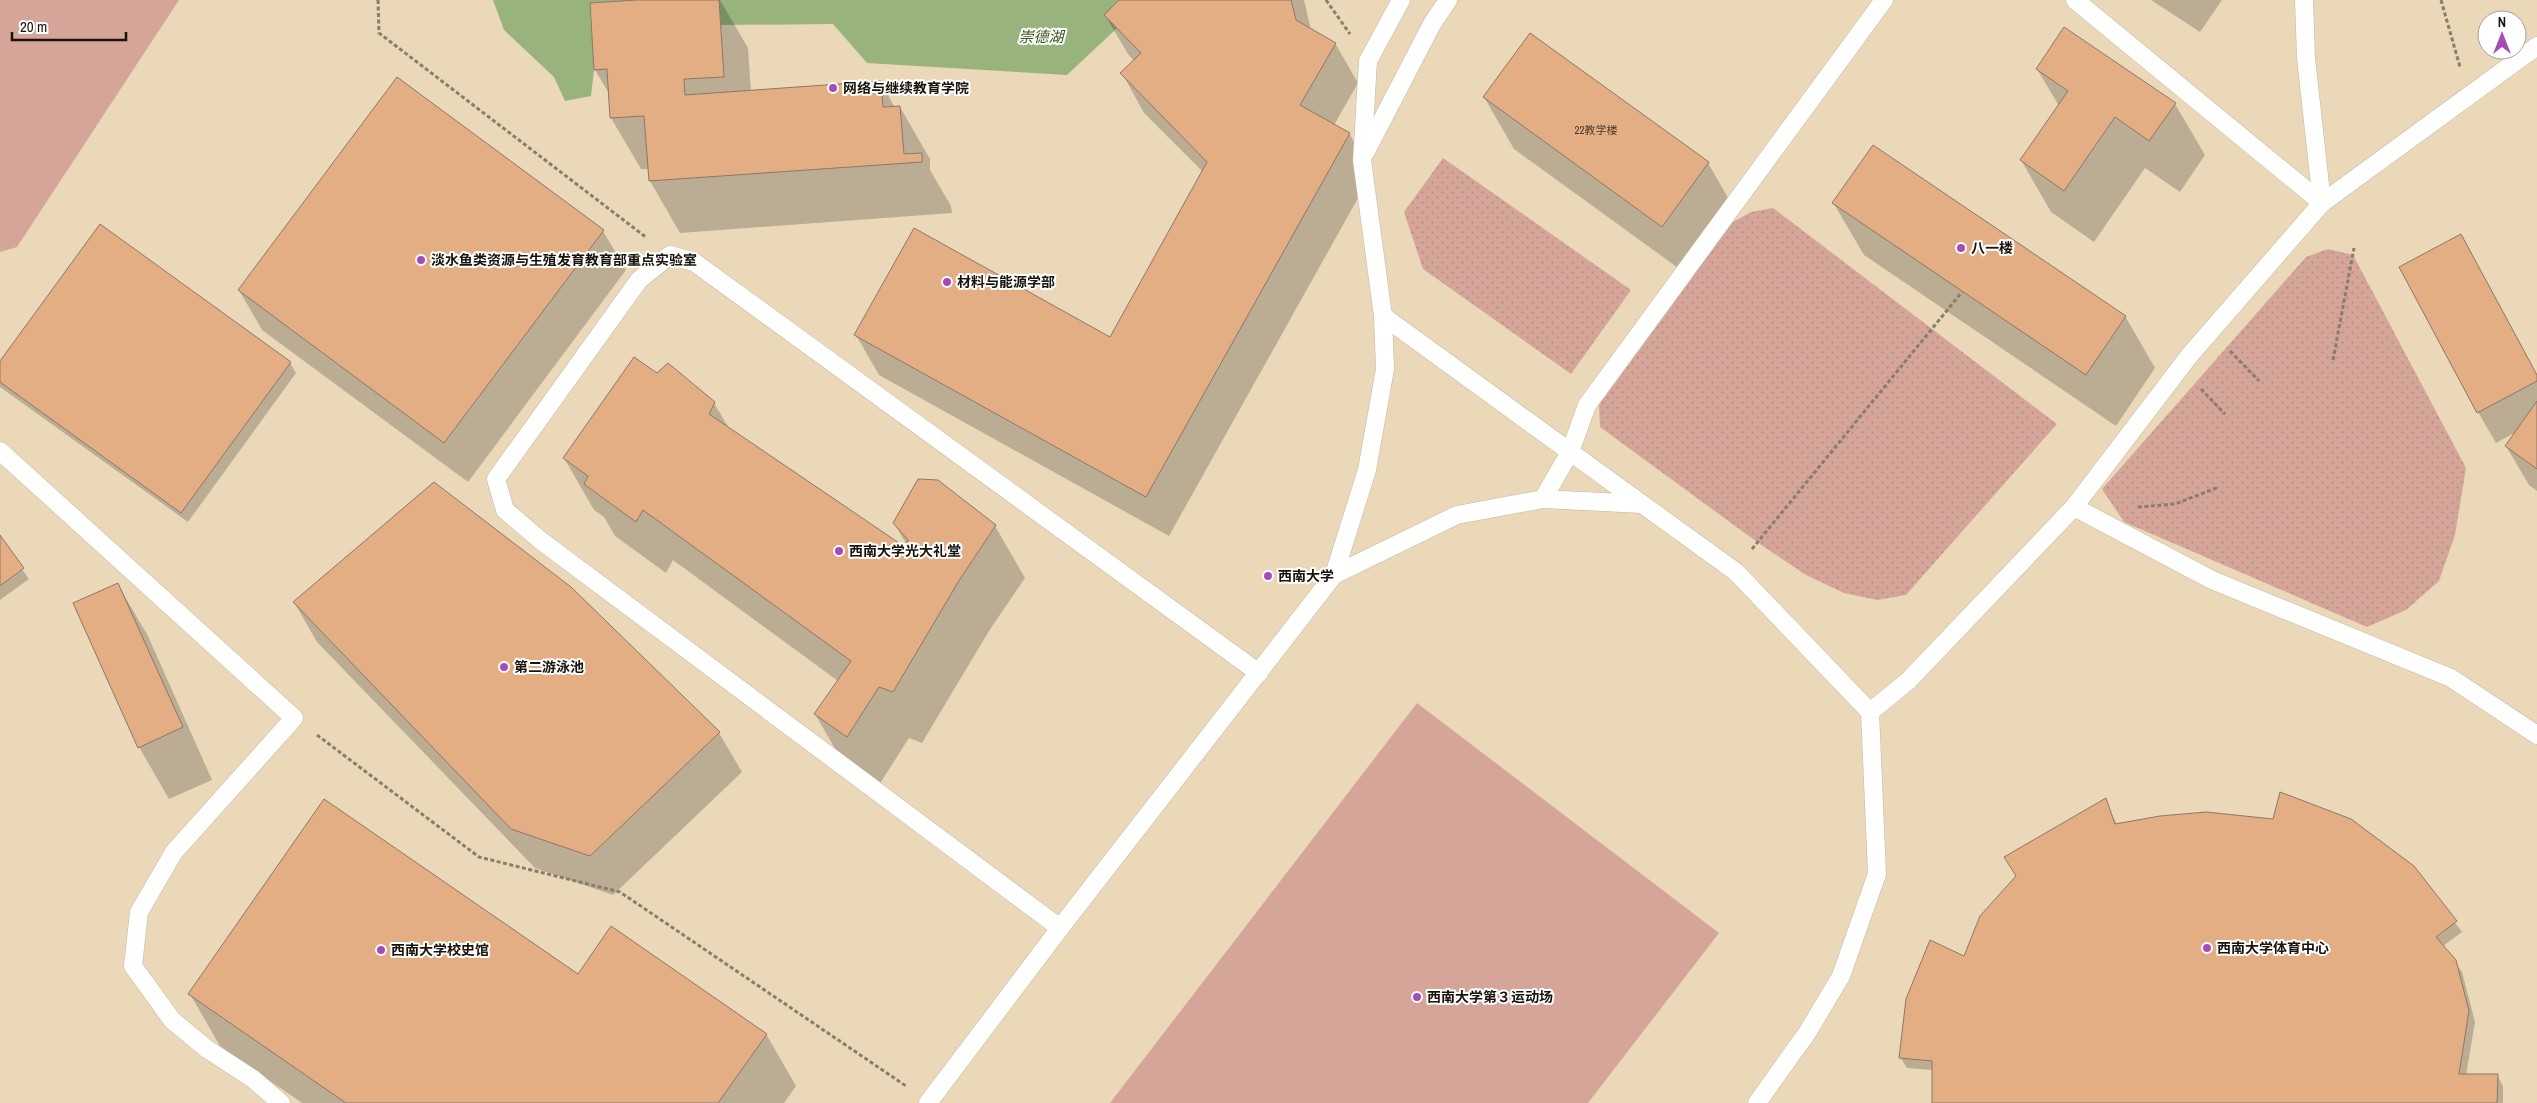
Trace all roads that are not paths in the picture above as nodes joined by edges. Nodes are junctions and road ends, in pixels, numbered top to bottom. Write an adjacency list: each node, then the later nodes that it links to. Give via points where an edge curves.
1 (1401, 0): 7 (lane, via 1368,61)
2 (1448, 0): 7 (lane, via 1432,24)
3 (1884, 0): 11 (lane, via 1587,405)
4 (2075, 0): 8 (lane)
5 (2304, 0): 8 (lane, via 2306,58)
6 (2537, 46): 8 (lane)
7 (1362, 160): 9 (lane)
8 (2322, 203): 14 (lane, via 2184,361)
9 (1383, 316): 11 (lane); 15 (lane, via 1385,370 1367,470)
10 (0, 452): 21 (lane, via 294,718 174,852 140,912 133,966 172,1020)
11 (1570, 452): 12 (lane); 13 (lane)
12 (1543, 499): 13 (lane); 15 (lane, via 1457,515)
13 (1642, 504): 17 (lane, via 1736,572)
14 (2074, 507): 17 (lane, via 1908,681); 18 (lane, via 2212,580 2451,678)
15 (1334, 575): 16 (lane)
16 (1259, 673): 19 (lane); 19 (lane, via 694,262 670,255 639,280 496,479 505,510 540,540)
17 (1870, 712): 22 (lane, via 1877,874 1841,976 1808,1033)
18 (2537, 735)
19 (1060, 928): 20 (lane)
20 (929, 1102)
21 (281, 1103)
22 (1757, 1103)

